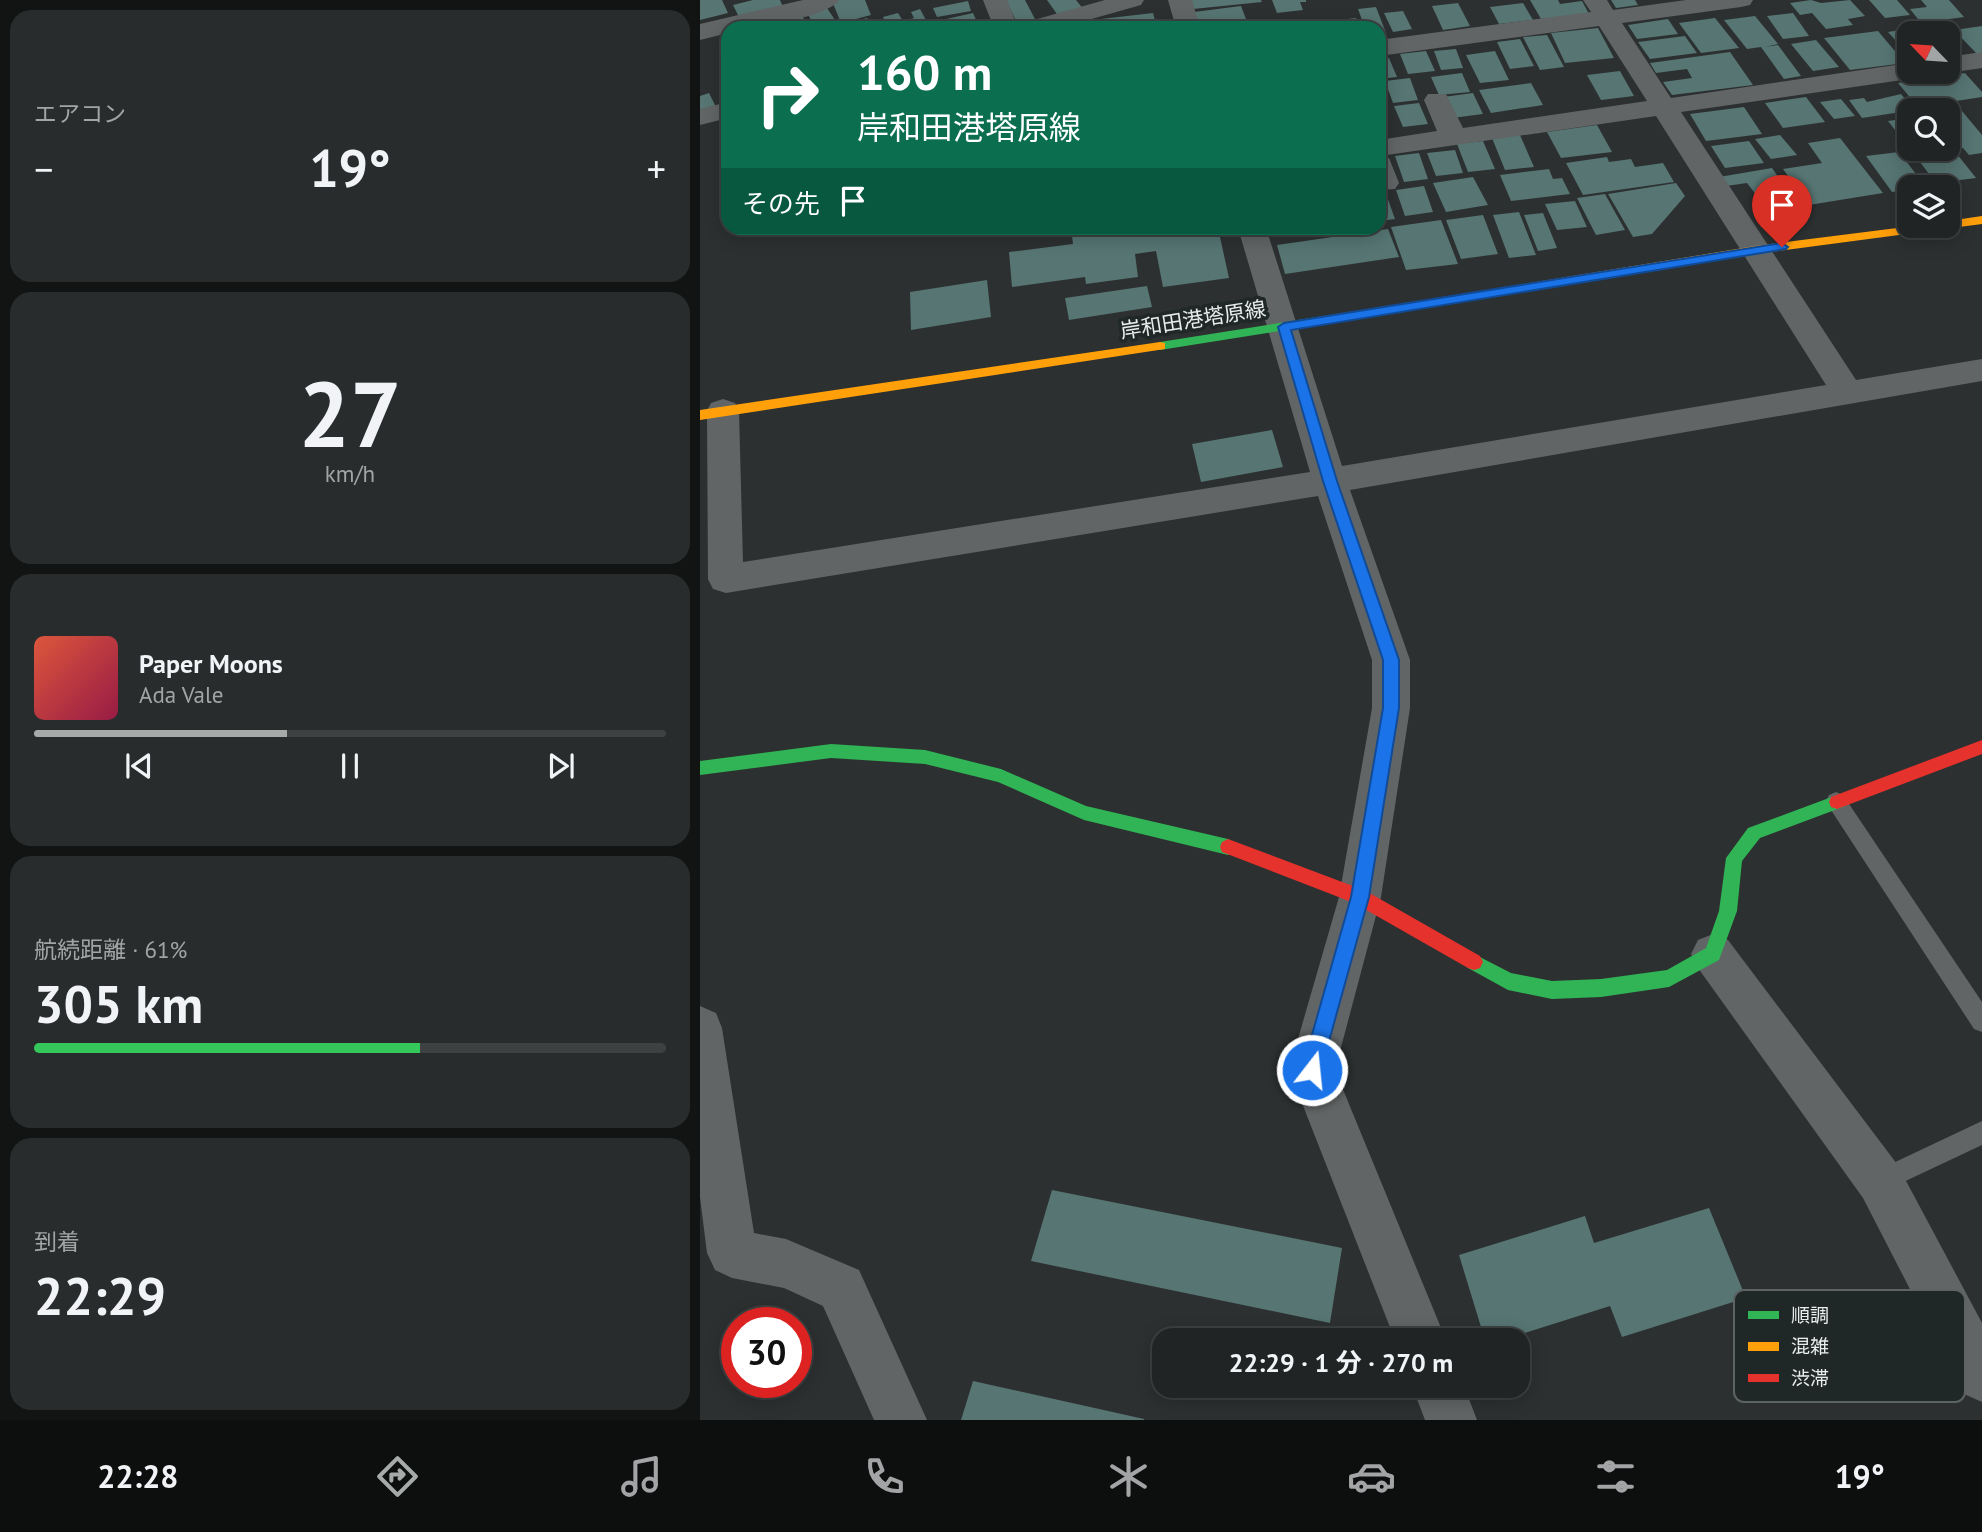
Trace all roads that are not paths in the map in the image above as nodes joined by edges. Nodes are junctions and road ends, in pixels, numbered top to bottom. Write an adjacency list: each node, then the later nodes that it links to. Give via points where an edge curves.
1 (827, 0): 7 (street)
2 (995, 0): 8 (street)
3 (1132, 0): 9 (street)
4 (1180, 0): 10 (street)
5 (1741, 0): 6 (street)
6 (1601, 9): 13 (street); 18 (street)
7 (749, 21)
8 (1003, 21)
9 (1057, 21)
10 (1186, 21)
11 (721, 27): 12 (street)
12 (700, 32)
13 (1386, 47)
14 (1982, 61): 15 (street)
15 (1960, 64)
16 (1897, 73): 18 (street)
17 (1437, 100): 21 (street)
18 (1664, 106): 21 (street); 27 (street)
19 (721, 112): 20 (street)
20 (700, 117)
21 (1453, 136): 22 (street)
22 (1386, 147)
23 (1982, 220): 24 (main road)
24 (1960, 223)
25 (1897, 232): 27 (main road, 岸和田港塔原線)
26 (1254, 235): 28 (street)
27 (1755, 250): 28 (main road, 岸和田港塔原線); 30 (street)
28 (1284, 327): 31 (main road, 岸和田港塔原線); 32 (street)
29 (1982, 370): 30 (street)
30 (1849, 395): 32 (street)
31 (711, 413): 32 (street, via 726,579)
32 (1330, 481): 36 (street, via 1391,660 1391,708)
33 (1982, 747): 35 (main road)
34 (700, 768): 36 (main road, via 831,751 925,757 1001,776 1084,813 1234,848)
35 (1836, 801): 37 (main road, via 1754,833 1734,858 1728,911); 38 (lane)
36 (1360, 897): 37 (main road, via 1508,981 1552,990 1669,978); 44 (street, via 1312,1070)
37 (1713, 954): 42 (street)
38 (1982, 1021)
39 (700, 1028): 41 (street)
40 (1982, 1133): 42 (lane)
41 (709, 1156): 48 (street, via 732,1253 786,1264 841,1288)
42 (1880, 1181): 43 (street)
43 (1937, 1290)
44 (1415, 1328)
45 (1965, 1344): 46 (street)
46 (1982, 1376)
47 (1443, 1398): 49 (street)
48 (901, 1420)
49 (1451, 1420)

